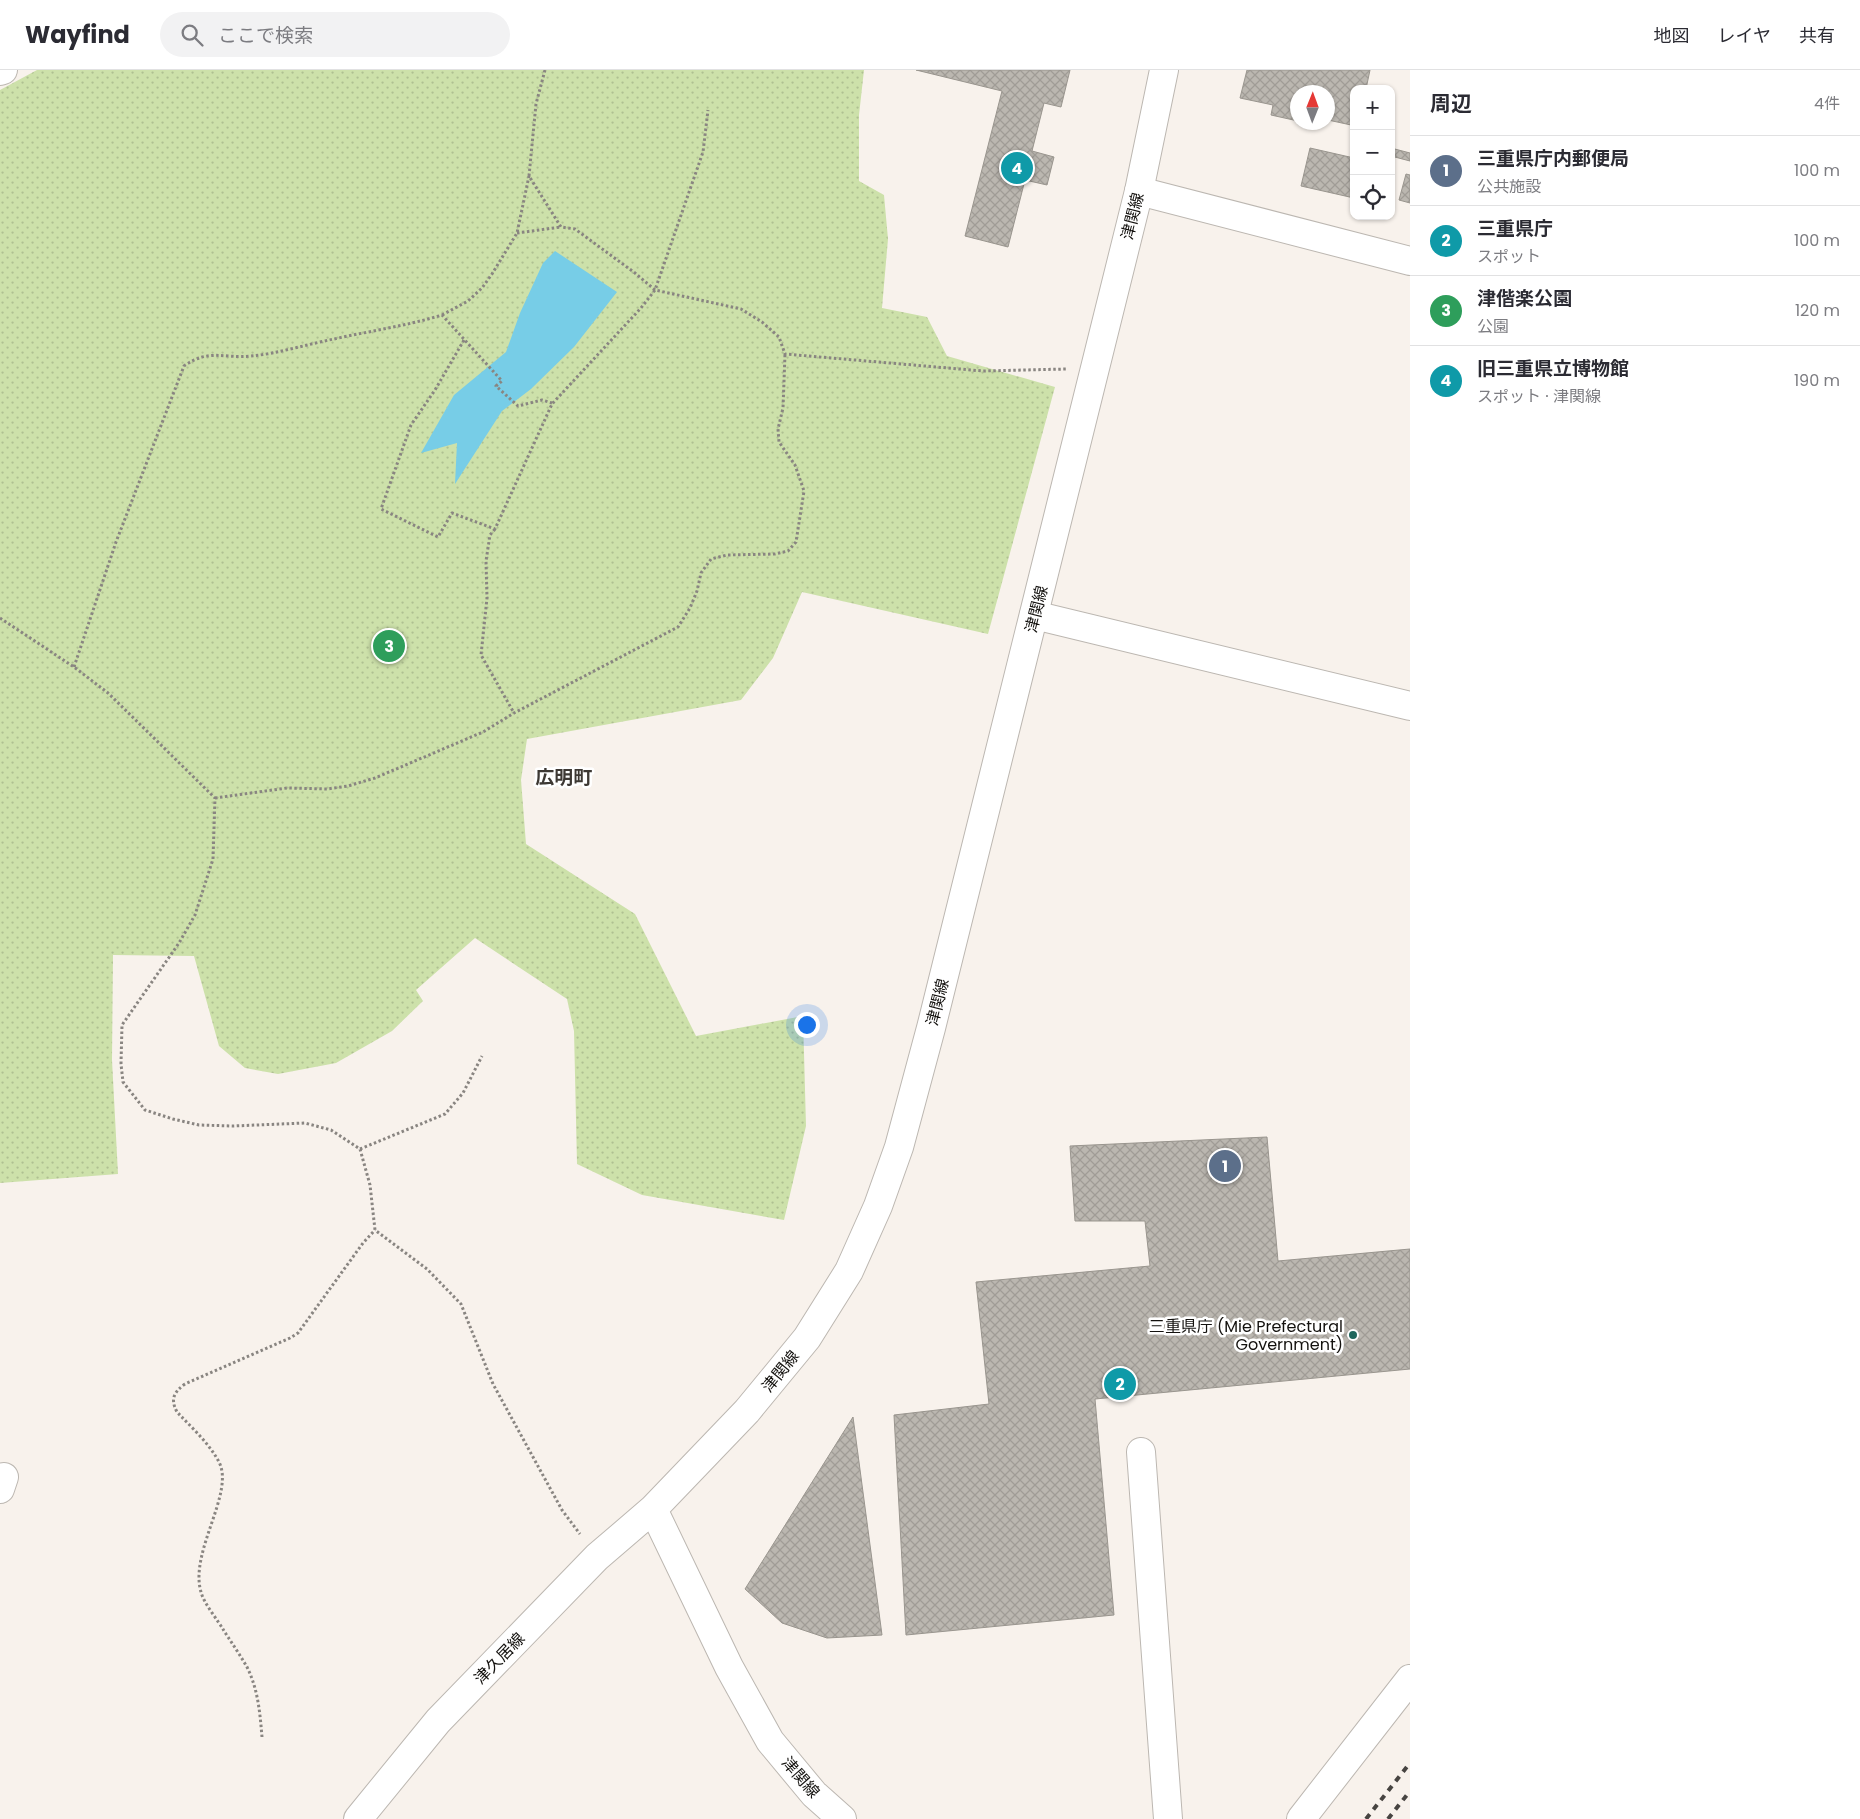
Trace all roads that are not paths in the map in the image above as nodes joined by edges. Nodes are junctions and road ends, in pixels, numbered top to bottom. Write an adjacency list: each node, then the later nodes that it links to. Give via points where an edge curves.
1 (1164, 70): 2 (main road, 津関線)
2 (1139, 192): 3 (main road); 4 (main road, 津関線)
3 (1410, 261)
4 (1034, 615): 5 (main road); 7 (main road, 津関線, via 902,1138 878,1206 848,1271 807,1338 747,1411)
5 (1410, 706)
6 (1141, 1452): 11 (main road)
7 (653, 1509): 9 (main road, 津久居線, via 597,1556 438,1721); 10 (main road, 津関線, via 770,1741 814,1794)
8 (1410, 1679): 12 (main road)
9 (358, 1819)
10 (842, 1819)
11 (1168, 1819)
12 (1301, 1819)

